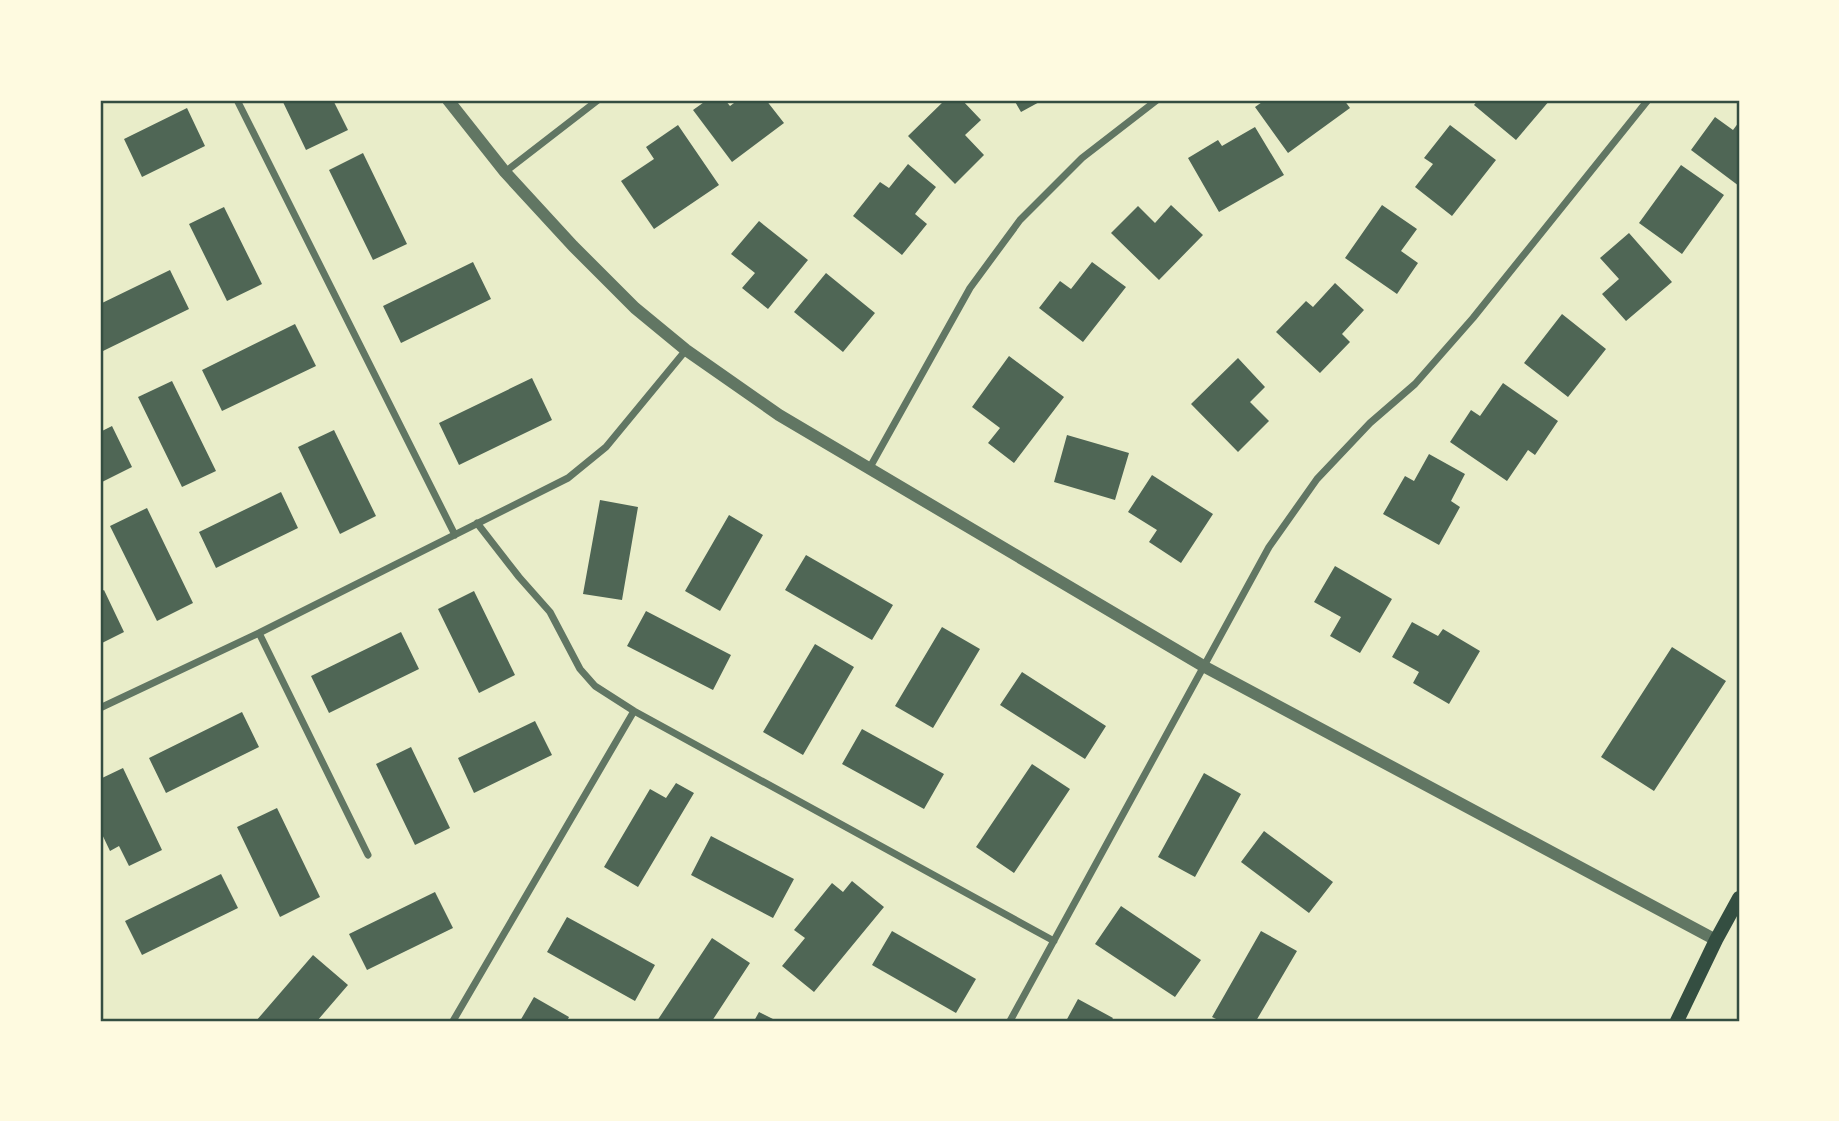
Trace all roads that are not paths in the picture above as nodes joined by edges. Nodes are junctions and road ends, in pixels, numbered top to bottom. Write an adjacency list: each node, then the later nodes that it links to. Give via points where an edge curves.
1 (237, 100): 10 (street)
2 (448, 100): 6 (street)
3 (598, 100): 6 (street)
4 (1157, 100): 8 (street, via 1082,158 1020,220 970,288)
5 (1648, 100): 12 (street, via 1465,327 1415,384 1317,479 1269,547)
6 (505, 172): 7 (street, via 635,308)
7 (686, 350): 8 (street, via 779,415); 9 (street, via 606,447 568,478)
8 (869, 469): 12 (street)
9 (477, 523): 10 (street); 14 (street, via 550,612 579,669)
10 (455, 535): 11 (street)
11 (259, 633): 13 (street); 15 (street)
12 (1205, 667): 17 (street); 18 (street)
13 (100, 708)
14 (634, 711): 18 (street); 19 (street)
15 (368, 855)
16 (1739, 898): 17 (main road)
17 (1716, 940): 21 (main road)
18 (1054, 941): 20 (street)
19 (453, 1021)
20 (1010, 1021)
21 (1677, 1021)

